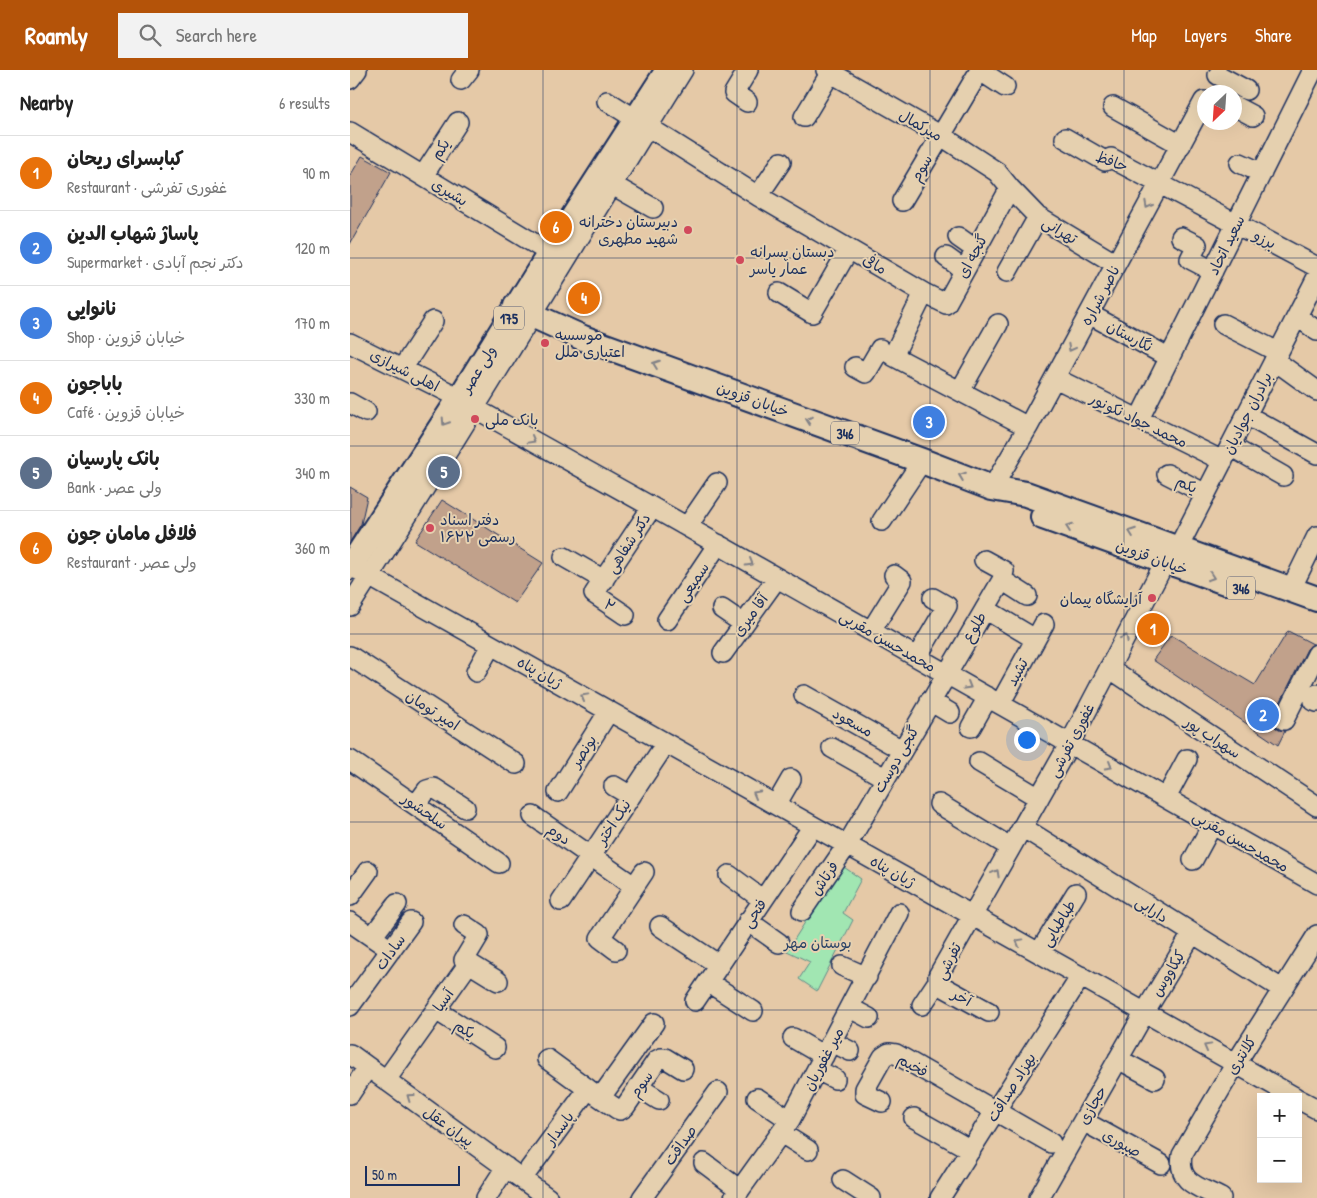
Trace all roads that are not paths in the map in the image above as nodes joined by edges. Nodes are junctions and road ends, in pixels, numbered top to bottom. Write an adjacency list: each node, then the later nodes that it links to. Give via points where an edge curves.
1 (357, 70): 8 (street)
2 (668, 70): 21 (main road, ولی عصر / 175)
3 (683, 70): 21 (street)
4 (748, 70): 14 (street, via 734,93)
5 (980, 70): 9 (street); 23 (street, سوم)
6 (1313, 70): 12 (street, سعید اتحاد)
7 (829, 71): 19 (street); 23 (street, میرکمال)
8 (350, 79)
9 (1006, 87)
10 (1242, 90): 11 (street)
11 (1246, 90)
12 (1310, 96): 28 (street, سعید اتحاد)
13 (607, 101): 21 (street, مافی)
14 (748, 102)
15 (1113, 107): 25 (street)
16 (1242, 110): 18 (street)
17 (1197, 115): 25 (street, ناصر شراره)
18 (1253, 116)
19 (804, 117)
20 (458, 122): 29 (street, یکم)
21 (641, 124): 30 (main road, ولی عصر / 175); 33 (street, مافی)
22 (350, 132): 29 (street, بشیری)
23 (940, 135): 32 (street, میرکمال, via 997,172); 34 (street, سوم)
24 (1065, 138): 31 (street, حافظ, via 1105,161 1111,158)
25 (1181, 145): 31 (street, ناصر شراره)
26 (781, 162): 33 (street)
27 (1240, 163): 28 (street)
28 (1262, 173): 37 (street, سعید اتحاد)
29 (423, 176): 42 (street, بشیری)
30 (605, 181): 35 (street); 42 (main road, ولی عصر / 175); 52 (street)
31 (1160, 183): 37 (street, برزو); 44 (street, ناصر شراره, one-way to 44)
32 (1010, 188): 36 (street, تهرانی); 41 (street, گنجه ای)
33 (758, 196): 40 (street, مافی)
34 (902, 201)
35 (653, 208)
36 (1038, 217): 44 (street, تهرانی); 48 (street)
37 (1237, 224): 45 (street, برزو); 47 (street, سعید اتحاد)
38 (1181, 237): 47 (street, via 1197,245 1190,258)
39 (958, 238): 41 (street)
40 (849, 249): 50 (street, via 812,313); 51 (street, مافی)
41 (975, 249): 46 (street, گنجه ای)
42 (550, 253): 52 (main road, ولی عصر / 175)
43 (946, 257): 46 (street)
44 (1116, 264): 53 (street, ناصر شراره)
45 (1317, 267)
46 (964, 270): 51 (street, گنجه ای, via 946,304)
47 (1213, 271): 62 (street, سعید اتحاد)
48 (1007, 272)
49 (1317, 277): 54 (street, برادران جوادیان)
50 (779, 293)
51 (924, 293): 60 (street)
52 (524, 310): 69 (main road, ولی عصر / 175); 76 (main road, خیابان قزوین / 346, one-way to 52, via 582,338)
53 (1089, 314): 62 (street, نگارستان); 65 (street, ناصر شراره, one-way to 65)
54 (1297, 316): 58 (street); 61 (street, برادران جوادیان)
55 (433, 321): 64 (street)
56 (998, 324): 66 (street)
57 (1223, 324): 61 (street)
58 (1317, 331)
59 (350, 343): 64 (street, اهلی شیرازی)
60 (881, 350): 63 (street, via 866,373); 66 (street)
61 (1276, 356): 67 (street); 71 (street, برادران جوادیان)
62 (1170, 358): 72 (street, سعید اتحاد)
63 (855, 367)
64 (402, 369): 69 (street, اهلی شیرازی)
65 (1055, 378): 72 (street, محمد جواد نکونور); 73 (street, ناصر شراره)
66 (960, 391): 73 (street)
67 (1317, 392)
68 (350, 403): 70 (street)
69 (468, 404): 82 (street, محمدحسن مقربی, one-way to 82); 90 (main road, ولی عصر / 175)
70 (366, 412)
71 (1246, 415): 74 (street, برادران جوادیان); 75 (street)
72 (1139, 420): 74 (street, محمد جواد نکونور)
73 (1028, 427): 80 (street, ناصر شراره)
74 (1226, 454): 78 (street, محمد جواد نکونور); 81 (street, برادران جوادیان)
75 (1317, 454)
76 (922, 461): 80 (main road, خیابان قزوین / 346, one-way to 76); 83 (street)
77 (1167, 474): 81 (street, یکم)
78 (1283, 476)
79 (717, 483): 84 (street)
80 (992, 488): 87 (main road, خیابان قزوین / 346, one-way to 80, via 1026,494)
81 (1206, 494): 87 (street, برادران جوادیان)
82 (652, 507): 84 (street, محمدحسن مقربی); 94 (street, دکتر شفاهی)
83 (882, 521)
84 (687, 527): 86 (street, محمدحسن مقربی)
85 (1317, 536): 95 (street)
86 (718, 544): 92 (street, محمدحسن مقربی, one-way to 92); 104 (street, سمیعی)
87 (1171, 555): 95 (main road, خیابان قزوین / 346); 102 (main road, خیابان قزوین / 346, one-way to 102); 112 (street, غفوری تفرشی, one-way to 87)
88 (564, 556): 94 (street, دکتر شفاهی)
89 (984, 560): 93 (street, via 1004,571)
90 (357, 569): 99 (street); 107 (street, ژیان پناه)
91 (894, 575): 106 (street, via 902,581)
92 (777, 578): 105 (street, آقا میری); 106 (street, محمدحسن مقربی)
93 (1002, 580): 96 (street); 100 (street, طلوع)
94 (599, 587): 103 (street, ۲)
95 (1291, 589): 98 (main road, خیابان قزوین / 346)
96 (1027, 596)
97 (933, 598): 110 (street, via 948,606)
98 (1317, 598)
99 (350, 606)
100 (985, 608): 114 (street, طلوع); 118 (street, تشید, via 1040,631)
101 (722, 609): 105 (street)
102 (1317, 614)
103 (625, 615)
104 (667, 620)
105 (744, 624): 108 (street, آقا میری)
106 (871, 631): 110 (street, محمدحسن مقربی)
107 (491, 645): 113 (street); 120 (street, ژیان پناه, one-way to 107)
108 (723, 653)
109 (350, 656): 131 (street, امیر تومان)
110 (917, 657): 114 (street, محمدحسن مقربی)
111 (1316, 659): 122 (street)
112 (1109, 668): 125 (street, غفوری تفرشی); 142 (street, سهراب پور)
113 (476, 672)
114 (946, 674): 117 (street, گنجی دوست); 118 (street, محمدحسن مقربی, one-way to 118)
115 (1317, 694): 119 (street, via 1314,700)
116 (804, 695): 127 (street, مسعود)
117 (930, 701): 121 (street); 127 (street, گنجی دوست)
118 (994, 701): 123 (street, تشید); 125 (street, محمدحسن مقربی)
119 (1317, 702)
120 (608, 711): 124 (street, ژیان پناه); 135 (street, بونصر)
121 (950, 713)
122 (1284, 720)
123 (971, 727)
124 (666, 743): 136 (street, نیک اختر); 140 (street, ژیان پناه, one-way to 124)
125 (1070, 744): 137 (street, غفوری تفرشی); 138 (street, محمدحسن مقربی, one-way to 138)
126 (832, 748): 132 (street)
127 (902, 750): 132 (street, گنجی دوست)
128 (1187, 759): 138 (street)
129 (350, 760): 141 (street, سلحشور)
130 (979, 762): 137 (street)
131 (516, 764)
132 (885, 778): 148 (street, گنجی دوست)
133 (791, 779): 140 (street)
134 (614, 786): 136 (street)
135 (558, 792)
136 (630, 796): 150 (street, نیک اختر)
137 (1039, 798): 147 (street, غفوری تفرشی)
138 (1166, 798): 145 (street, محمدحسن مقربی)
139 (939, 804): 149 (street)
140 (776, 805): 146 (street, ژیان پناه)
141 (416, 806): 143 (street, via 428,790 434,788); 152 (street, سلحشور)
142 (1317, 806)
143 (465, 808)
144 (533, 816): 150 (street, دوم)
145 (1212, 824): 151 (street); 155 (street, محمدحسن مقربی)
146 (813, 826): 148 (street, ژیان پناه); 158 (street, فتحی)
147 (1022, 828): 149 (street, غفوری تفرشی); 169 (street, دارابی)
148 (846, 845): 161 (street, فرتاش); 163 (street, ژیان پناه)
149 (1010, 847): 163 (street, غفوری تفرشی, one-way to 149)
150 (591, 856): 159 (street, نیک اختر); 173 (street, دوم, via 639,879 600,938)
151 (1192, 860)
152 (499, 863)
153 (368, 871): 157 (street)
154 (729, 875): 158 (street)
155 (1317, 884)
156 (1076, 893): 174 (street, طباطبایی)
157 (350, 896)
158 (763, 900): 164 (street, فتحی)
159 (561, 902)
160 (397, 904): 171 (street)
161 (802, 911)
162 (899, 913): 180 (street, میر غفوریان)
163 (972, 915): 174 (street, ژیان پناه, one-way to 163); 182 (street, تفرشی)
164 (748, 921): 172 (street); 177 (street, فتحی)
165 (350, 922): 171 (street)
166 (412, 922): 175 (street, سادات)
167 (464, 925): 176 (street, آسیا, via 479,935 464,960)
168 (660, 926): 177 (street)
169 (1192, 934): 184 (street, دارابی); 192 (street, کیکاووس)
170 (1317, 935): 184 (street, کلانتری)
171 (372, 937): 175 (street)
172 (779, 943)
173 (616, 950)
174 (1039, 953): 179 (street, ژیان پناه)
175 (390, 961): 186 (street, سادات)
176 (469, 963): 181 (street); 189 (street, آسیا)
177 (719, 965): 183 (street, فتحی)
178 (842, 966): 180 (street)
179 (1081, 976): 192 (street, ژیان پناه); 218 (street, بهزاد صداقت)
180 (867, 977): 188 (street, میر غفوریان)
181 (498, 981)
182 (938, 981): 187 (street, تفرشی); 191 (street, آخر)
183 (708, 982): 185 (street, فتحی); 190 (street)
184 (1282, 989): 202 (street, کلانتری)
185 (694, 1001)
186 (350, 1006)
187 (922, 1006)
188 (850, 1008): 193 (street); 199 (street, میر غفوریان)
189 (436, 1010): 196 (street, یکم); 207 (street, آسیا)
190 (753, 1011)
191 (989, 1012)
192 (1145, 1012): 201 (street, حجازی); 202 (street, ژیان پناه, one-way to 192)
193 (869, 1018)
194 (654, 1023): 210 (street)
195 (793, 1038): 199 (street)
196 (495, 1048)
197 (850, 1051): 199 (street)
198 (350, 1054): 203 (street, پیران عقل)
199 (825, 1056): 205 (street); 221 (street, میر غفوریان)
200 (548, 1059): 210 (street)
201 (1118, 1059): 206 (street); 220 (street, حجازی)
202 (1236, 1063): 211 (street, ژیان پناه); 237 (street, کلانتری, via 1182,1155 1180,1165 1186,1180)
203 (368, 1067): 207 (street, پیران عقل); 212 (street)
204 (683, 1069): 208 (street, سوم, via 661,1058)
205 (835, 1079)
206 (1155, 1079)
207 (386, 1080): 227 (street, پیران عقل, one-way to 207)
208 (638, 1087): 210 (street, سوم, via 620,1110); 214 (street)
209 (718, 1092): 234 (street, صداقت)
210 (594, 1093): 228 (street, پاسدار)
211 (1287, 1093)
212 (350, 1094)
213 (756, 1098): 221 (street)
214 (659, 1100)
215 (1302, 1101): 217 (street, ژیان پناه)
216 (882, 1102): 218 (street, فخیم, via 868,1096 865,1089 889,1053)
217 (1317, 1109)
218 (996, 1111): 222 (street); 224 (street, بهزاد صداقت)
219 (914, 1118): 224 (street)
220 (1083, 1121): 226 (street, صبوری); 230 (street, حجازی)
221 (786, 1126): 223 (street); 231 (street, میر غفوریان)
222 (1051, 1143)
223 (808, 1150)
224 (971, 1150): 236 (street, بهزاد صداقت)
225 (704, 1163): 231 (street)
226 (1161, 1164)
227 (506, 1167): 228 (street, پیران عقل); 232 (street)
228 (522, 1178): 233 (street, پیران عقل)
229 (843, 1180): 235 (street)
230 (1047, 1195)
231 (736, 1196)
232 (486, 1198)
233 (548, 1198)
234 (642, 1198)
235 (871, 1198)
236 (940, 1198)
237 (1221, 1198)

